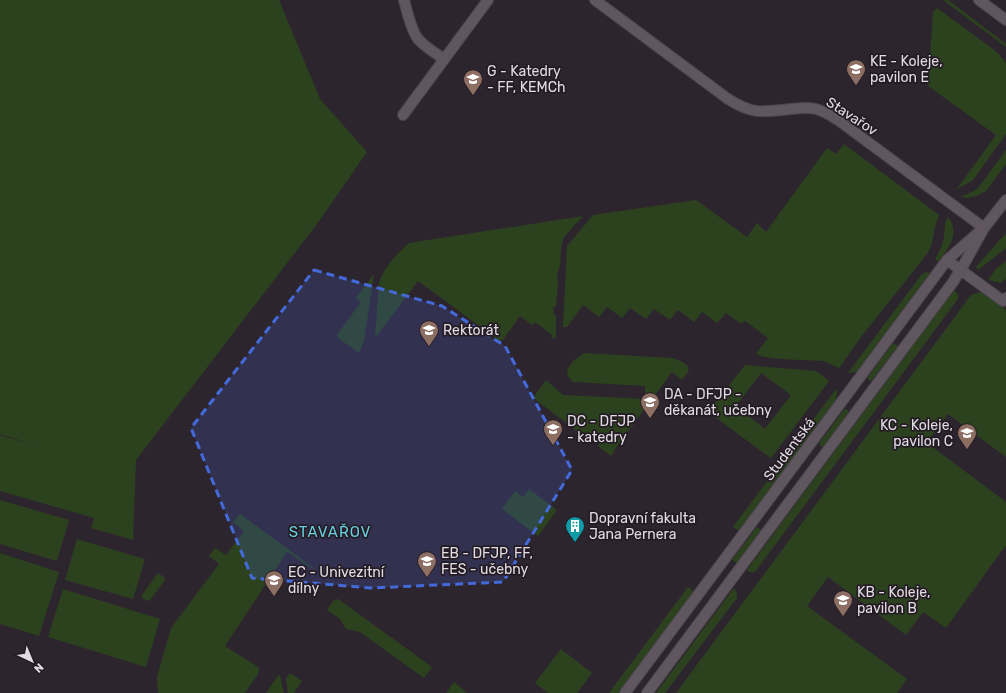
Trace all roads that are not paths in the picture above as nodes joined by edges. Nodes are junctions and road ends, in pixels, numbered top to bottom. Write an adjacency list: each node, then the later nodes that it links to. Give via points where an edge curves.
1 (404, 0): 6 (street, via 417,38)
2 (488, 0): 6 (street)
3 (595, 0): 9 (street, Stavařov, via 728,99 746,109 765,112 803,108 829,114)
4 (979, 0): 5 (street)
5 (1006, 20)
6 (444, 59): 7 (street)
7 (403, 115)
8 (1006, 200): 9 (street, Studentská)
9 (984, 228): 10 (street, Studentská); 11 (street, Studentská)
10 (947, 260): 11 (street); 13 (street, Studentská)
11 (960, 270): 12 (street, via 1003,301); 14 (street, Studentská)
12 (1006, 298)
13 (625, 693)
14 (647, 693)

